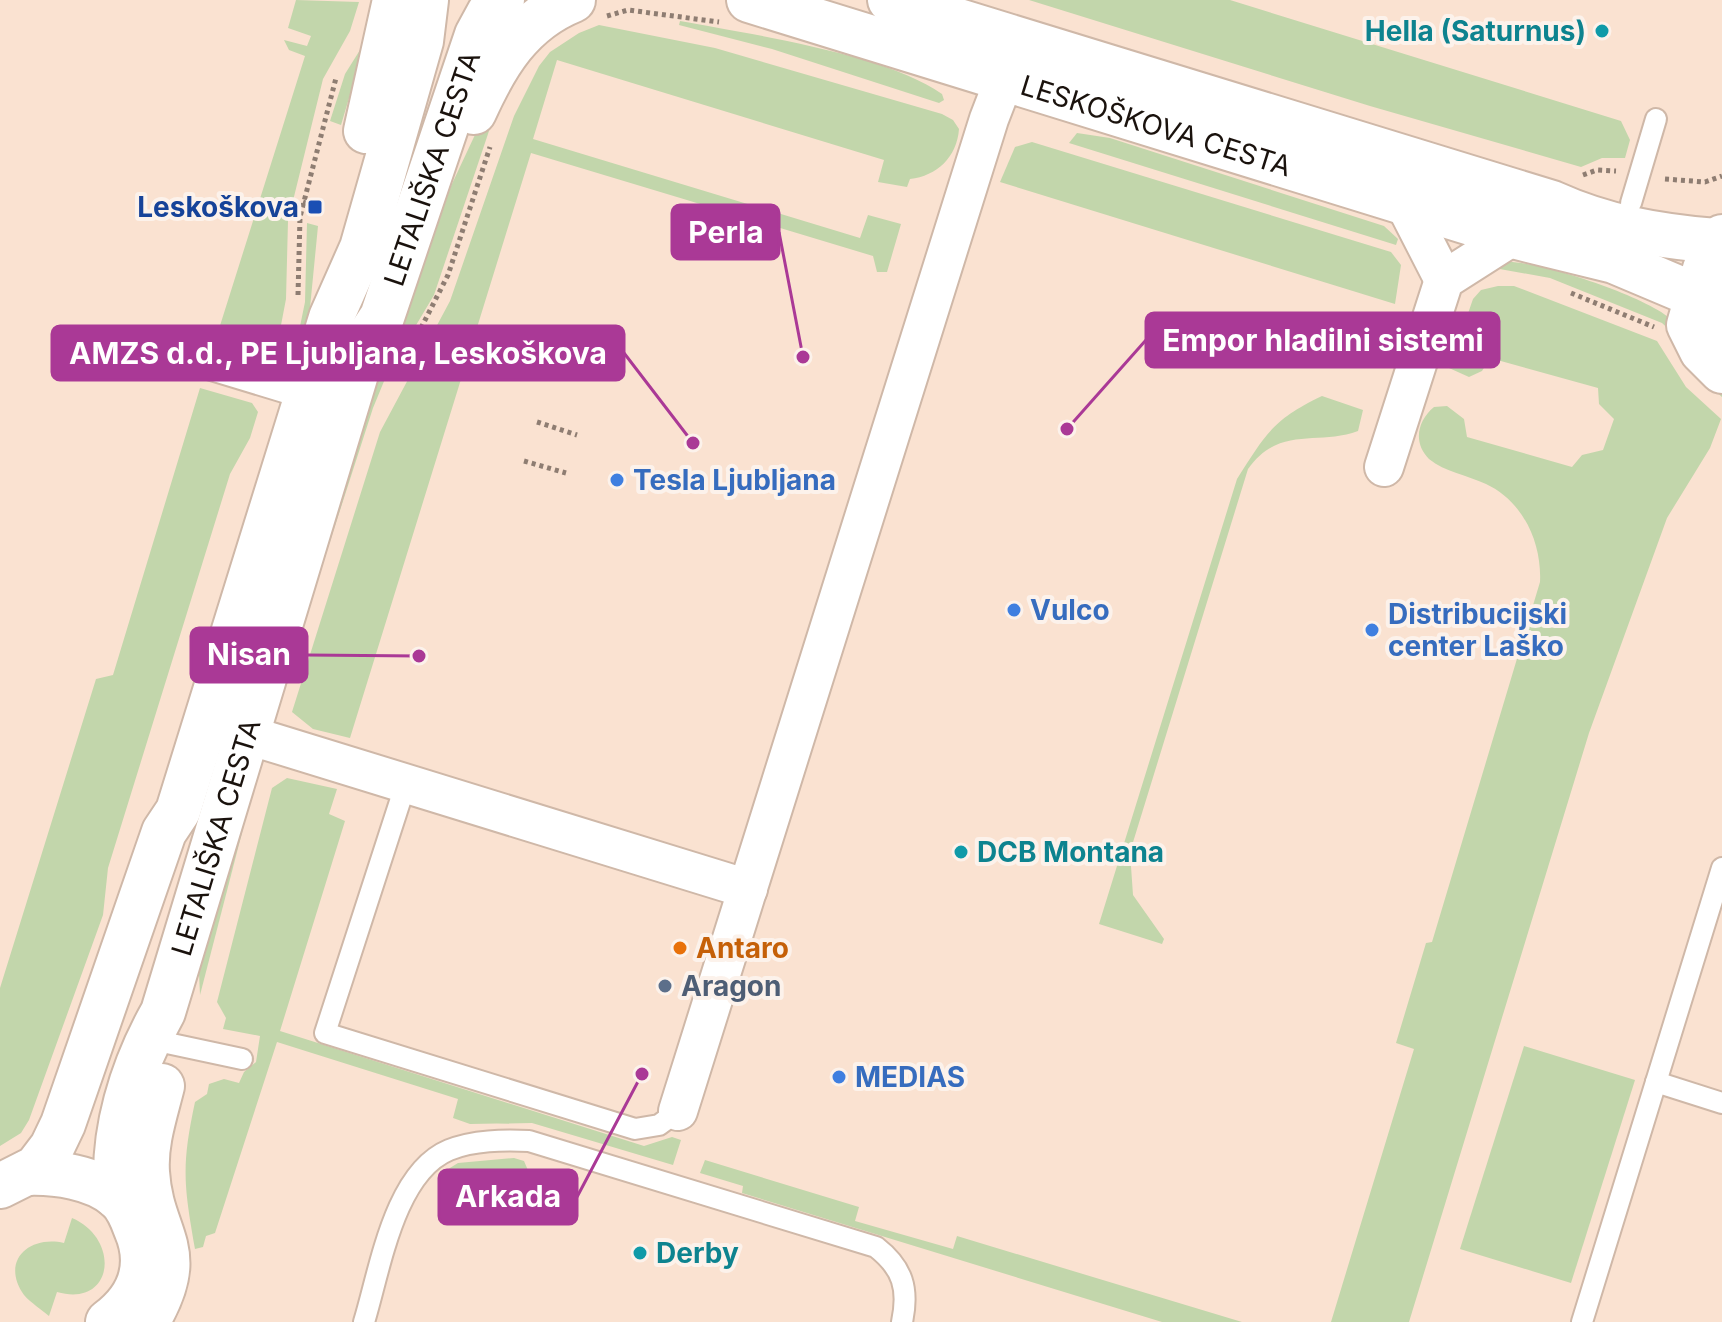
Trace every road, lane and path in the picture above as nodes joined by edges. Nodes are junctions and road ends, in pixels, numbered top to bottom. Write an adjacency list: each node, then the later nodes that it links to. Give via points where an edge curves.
1 (395, 0): 25 (main road, LETALIŠKA CESTA, via 340,245)
2 (426, 0): 25 (main road, LETALIŠKA CESTA, via 421,41 362,248)
3 (468, 0): 25 (main road, LETALIŠKA CESTA, via 365,311)
4 (502, 0): 12 (main road, LETALIŠKA CESTA, via 477,35)
5 (749, 0): 9 (main road, LESKOŠKOVA CESTA)
6 (890, 0): 17 (main road, LESKOŠKOVA CESTA)
7 (594, 7): 12 (main road, via 539,18 517,37 463,137)
8 (342, 65): 15 (path)
9 (1004, 80): 16 (main road, LESKOŠKOVA CESTA); 38 (street)
10 (1656, 119): 18 (lane)
11 (492, 139): 26 (path, LETALIŠKA CESTA, via 448,275)
12 (435, 159): 25 (main road, LETALIŠKA CESTA, via 382,317)
13 (1722, 176): 14 (path, via 1705,182)
14 (1669, 179)
15 (303, 202): 19 (path); 25 (path, via 298,234)
16 (1404, 202): 21 (main road, LESKOŠKOVA CESTA); 23 (street)
17 (1552, 203): 18 (main road, LESKOŠKOVA CESTA); 20 (main road, LESKOŠKOVA CESTA, via 1593,222 1661,237)
18 (1631, 203): 20 (main road, LESKOŠKOVA CESTA)
19 (322, 209)
20 (1720, 232): 24 (main road)
21 (1513, 236): 22 (main road, LESKOŠKOVA CESTA); 23 (street)
22 (1562, 270): 24 (path); 24 (main road, LESKOŠKOVA CESTA, via 1607,276)
23 (1444, 280): 33 (street)
24 (1691, 317): 28 (main road, LESKOŠKOVA CESTA, via 1702,351)
25 (331, 320): 29 (main road, LETALIŠKA CESTA); 35 (main road, LETALIŠKA CESTA)
26 (418, 332)
27 (173, 349): 29 (street)
28 (1722, 371)
29 (308, 390): 44 (main road, LETALIŠKA CESTA, via 178,811 164,832 63,1124)
30 (537, 422): 31 (path)
31 (577, 435)
32 (524, 461): 34 (path)
33 (1384, 467)
34 (566, 473)
35 (245, 734): 36 (street); 39 (main road, LETALIŠKA CESTA)
36 (406, 783): 38 (street); 43 (lane, via 325,1033 635,1129 659,1125)
37 (1722, 868): 41 (lane)
38 (748, 889): 43 (street)
39 (165, 1028): 40 (lane); 45 (main road, LETALIŠKA CESTA, via 141,1052 117,1142); 48 (main road, LETALIŠKA CESTA, via 169,1058 147,1151 147,1173 168,1246 168,1265 159,1302)
40 (242, 1059)
41 (1656, 1082): 42 (lane); 51 (lane)
42 (1722, 1103)
43 (678, 1111)
44 (31, 1179): 45 (main road); 46 (main road, LETALIŠKA CESTA, via 44,1198)
45 (117, 1197): 47 (main road, LETALIŠKA CESTA, via 134,1222 144,1261 133,1299)
46 (0, 1219)
47 (108, 1322)
48 (147, 1322)
49 (364, 1322): 50 (lane, via 405,1191 430,1161 486,1141 529,1141 876,1247 901,1274)
50 (902, 1322)
51 (1582, 1322)

